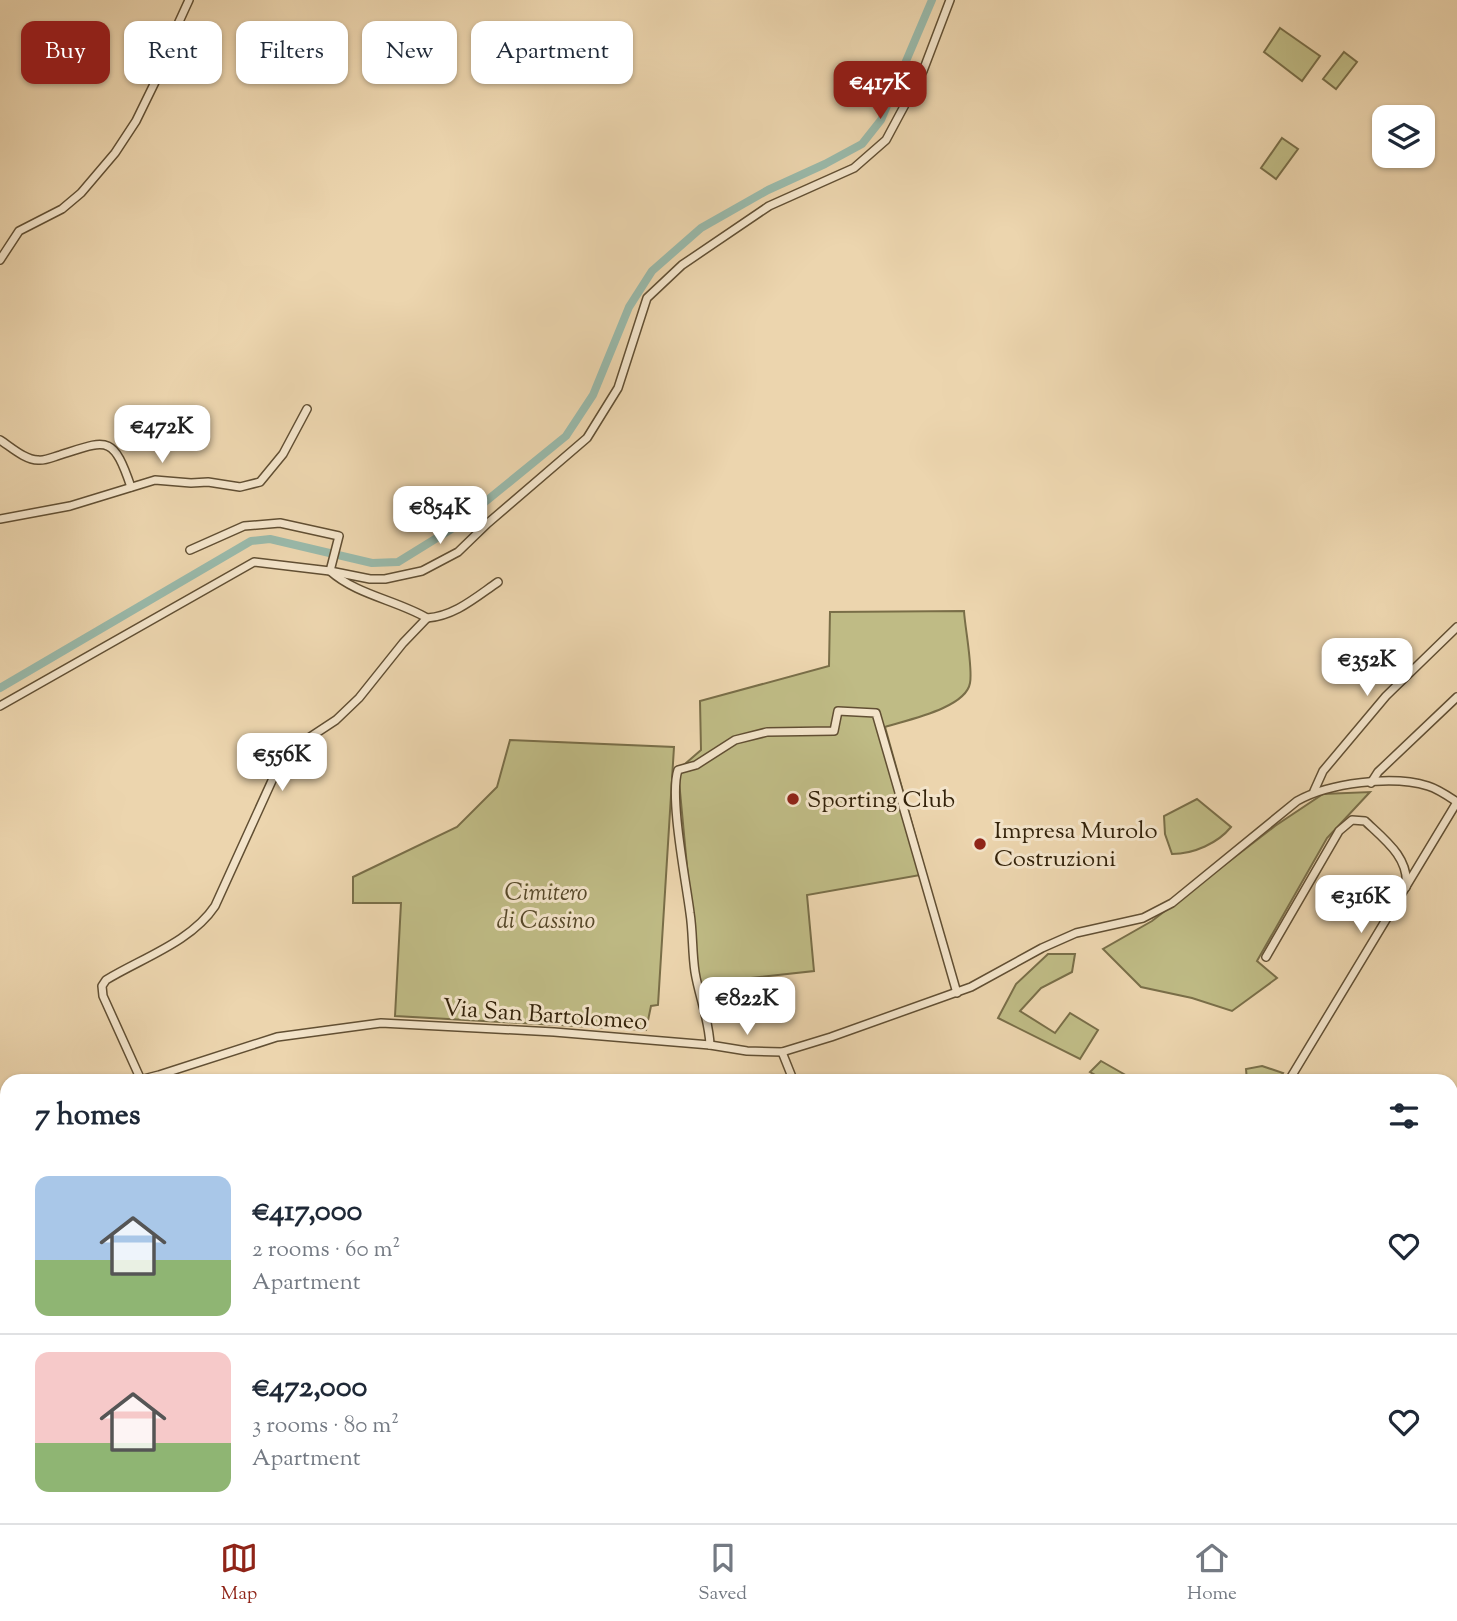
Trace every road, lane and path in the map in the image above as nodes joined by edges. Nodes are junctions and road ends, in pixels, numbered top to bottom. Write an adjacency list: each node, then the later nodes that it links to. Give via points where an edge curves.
1 (180, 0): 4 (street)
2 (190, 0): 4 (street)
3 (950, 0): 11 (street, via 923,71 886,140 854,168 758,213 682,265 648,298 618,388 587,438 458,552 422,572 370,579)
4 (183, 14): 5 (street, via 158,78 115,153 62,209 19,231)
5 (0, 260)
6 (307, 410): 8 (street, via 283,454 260,482 240,487 161,479)
7 (0, 440): 8 (street, via 37,461 104,443 118,457)
8 (131, 487): 9 (street, via 70,506)
9 (0, 519)
10 (190, 550): 11 (street, via 244,526 280,523 339,536)
11 (330, 571): 13 (street, via 341,582); 16 (street, via 254,562)
12 (498, 582): 13 (street, via 465,606)
13 (427, 618): 25 (street, via 359,698 279,763 205,920 102,986)
14 (1457, 627): 18 (street, via 1386,696 1323,771)
15 (1457, 697): 17 (street)
16 (0, 706)
17 (1371, 783): 18 (street); 19 (street, via 1417,783)
18 (1314, 791): 22 (street, Via San Bartolomeo, via 1172,903 1143,918 1076,933)
19 (1457, 802): 20 (street)
20 (1405, 891): 21 (street, via 1408,875 1399,855 1365,821 1352,820 1339,831); 28 (street)
21 (1266, 957)
22 (957, 993): 23 (street, via 876,713 838,711 834,731 766,732 746,737 678,770 677,813 695,973); 24 (street, Via San Bartolomeo)
23 (710, 1045): 24 (street, Via San Bartolomeo); 26 (street, Via San Bartolomeo, via 381,1023 277,1037)
24 (782, 1052): 27 (street)
25 (133, 1074)
26 (158, 1074)
27 (791, 1074)
28 (1293, 1074)

